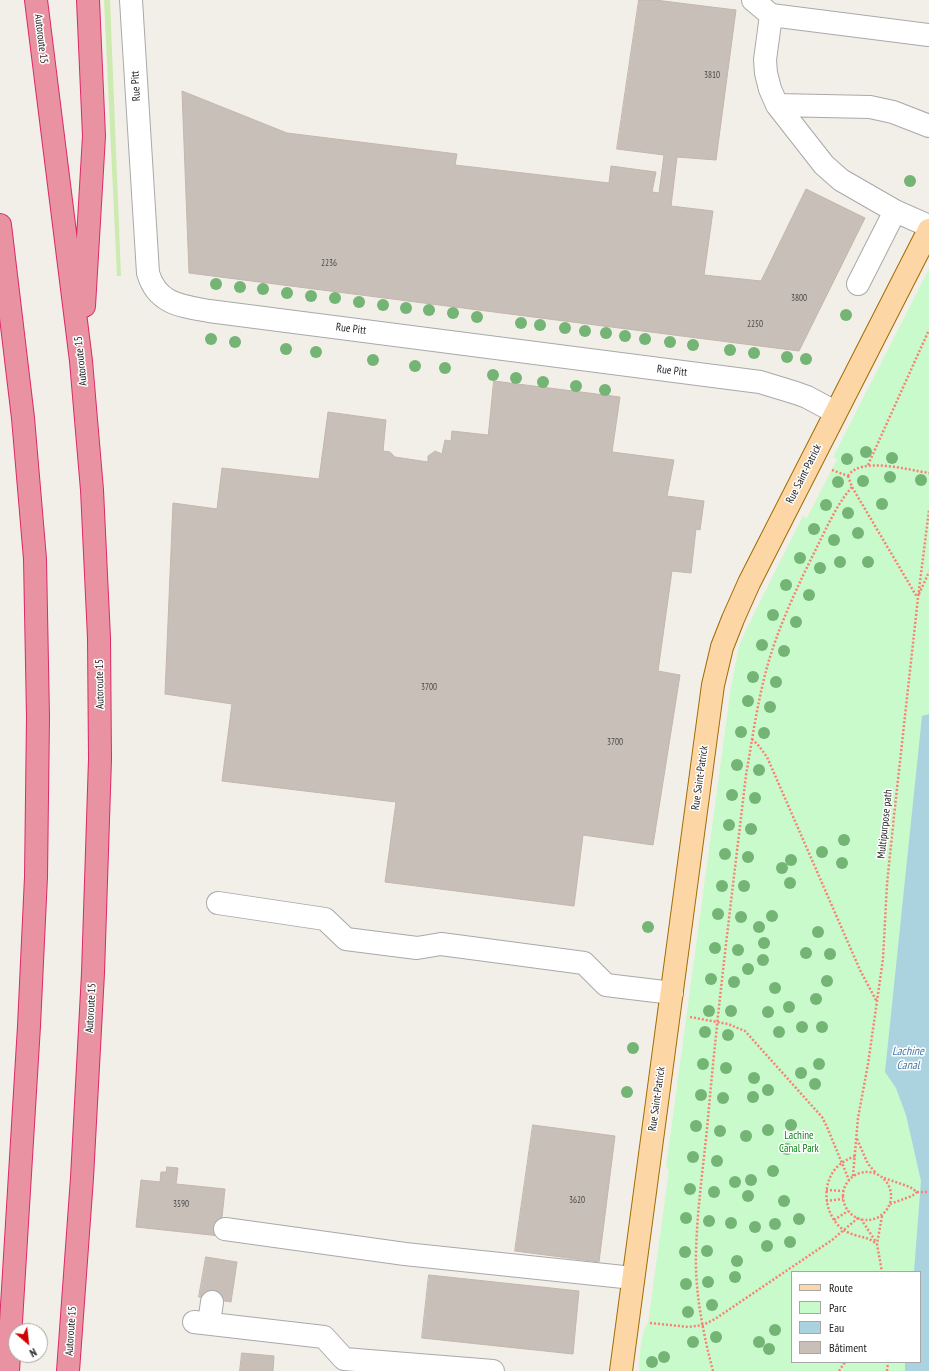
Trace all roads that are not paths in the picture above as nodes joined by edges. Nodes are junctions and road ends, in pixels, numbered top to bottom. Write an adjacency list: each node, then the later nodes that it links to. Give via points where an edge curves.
1 (36, 0): 14 (highway, Autoroute 15)
2 (88, 0): 14 (highway, via 94,136)
3 (131, 0): 15 (street, Rue Pitt, via 148,273 157,292 168,300 209,311 760,382 796,393)
4 (753, 0): 5 (street)
5 (771, 14): 6 (street); 7 (street, via 765,60 770,89)
6 (929, 35)
7 (777, 105): 8 (street, via 870,107 893,112); 9 (street, via 824,166 841,180)
8 (929, 126)
9 (895, 211): 11 (street); 13 (street)
10 (0, 225): 21 (highway, via 22,403 35,559 38,718 36,877 30,1018)
11 (929, 226)
12 (929, 230): 15 (main road, Rue Saint-Patrick)
13 (858, 284)
14 (81, 361): 22 (highway, Autoroute 15, via 97,578 100,759 88,1084)
15 (835, 412): 17 (main road, Rue Saint-Patrick, via 749,583 722,647 713,685)
16 (218, 903): 17 (street, via 326,919 346,939 417,948 441,944 584,963 606,985)
17 (672, 993): 19 (main road, Rue Saint-Patrick)
18 (225, 1230): 19 (street, via 405,1254)
19 (633, 1278): 24 (main road, Rue Saint-Patrick)
20 (212, 1302): 23 (street, via 201,1323 324,1337 344,1359)
21 (8, 1371)
22 (68, 1371)
23 (493, 1371)
24 (622, 1371)

